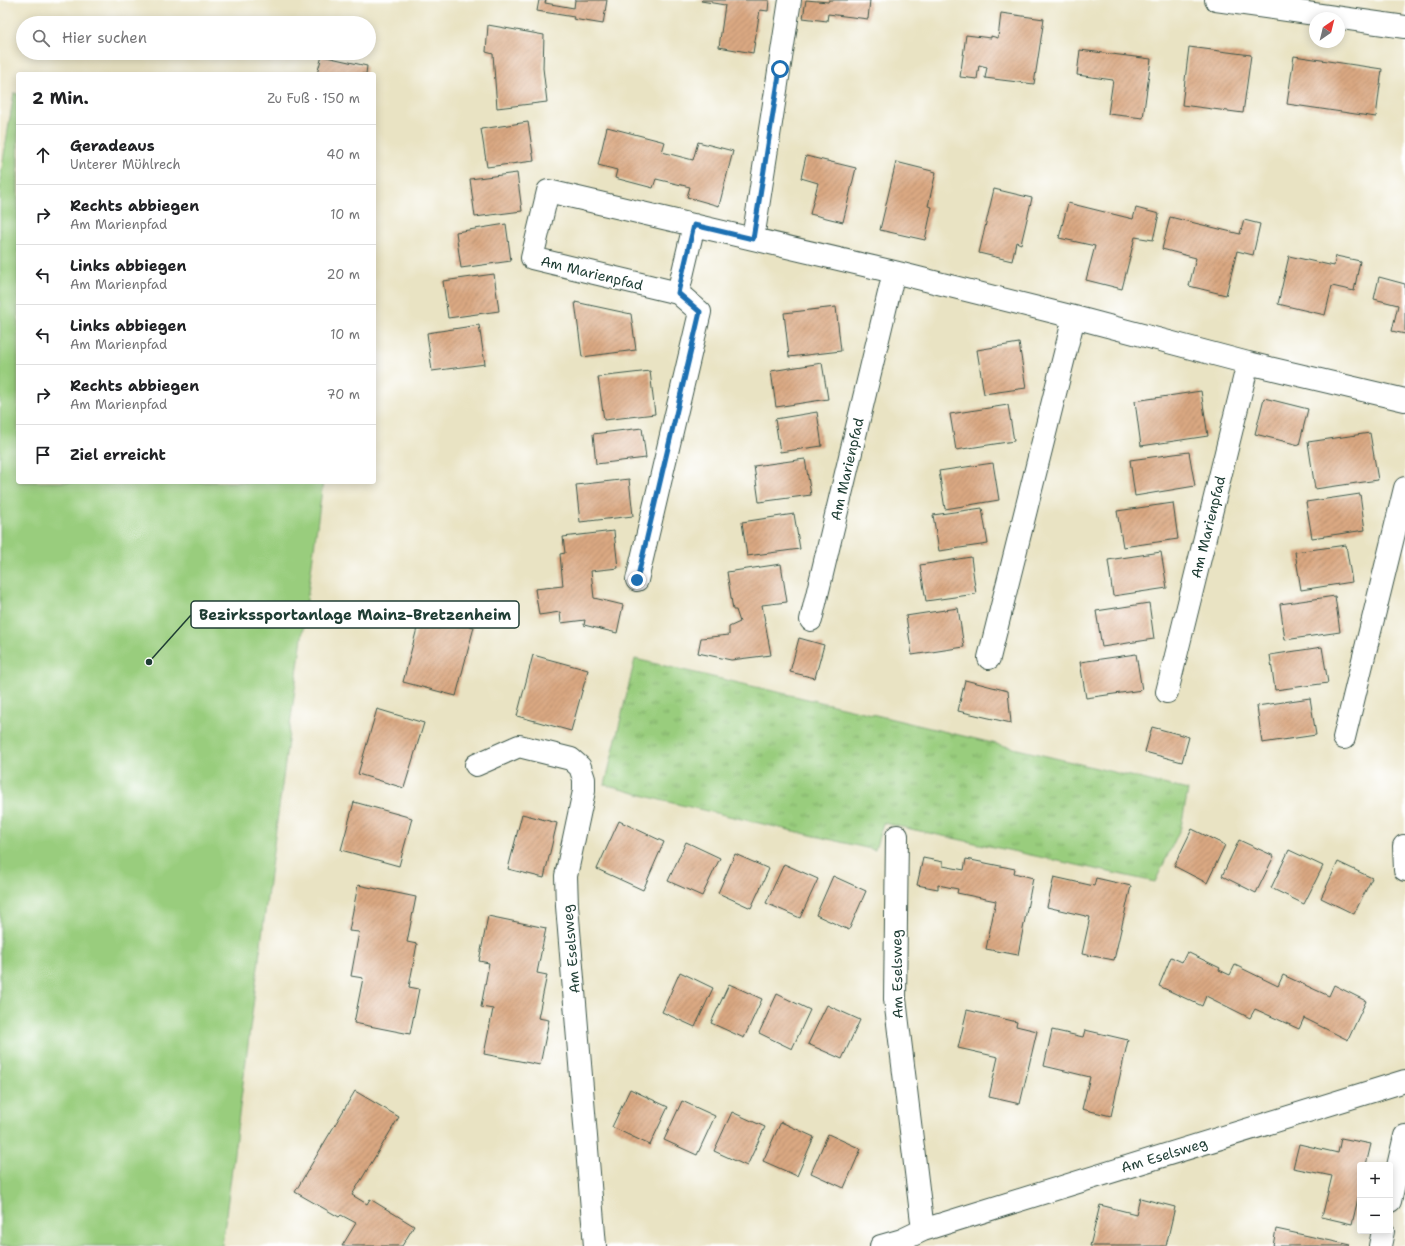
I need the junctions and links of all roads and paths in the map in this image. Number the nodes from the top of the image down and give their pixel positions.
1 (790, 0) edge
2 (1216, 0) edge
3 (1405, 27) edge
4 (694, 225) junction
5 (753, 239) junction
6 (894, 272) junction
7 (678, 293) junction
8 (1074, 317) junction
9 (1248, 363) junction
10 (1405, 400) edge
11 (1405, 488) edge
12 (637, 580) dead end
13 (811, 620) dead end
14 (989, 658) dead end
15 (1167, 692) dead end
16 (1344, 738) dead end
17 (476, 766) dead end
18 (897, 836) dead end
19 (1404, 846) dead end
20 (1405, 870) edge
21 (1405, 1081) edge
22 (1405, 1136) edge
23 (1391, 1198) edge
24 (923, 1230) junction
25 (1382, 1234) edge
26 (895, 1244) edge
27 (595, 1246) edge
28 (1380, 1246) edge

1 - 5 street
2 - 3 street
4 - 5 street, Am Marienpfad
4 - 7 street
4 - 7 street, Am Marienpfad
5 - 6 street, Am Marienpfad
6 - 8 street, Am Marienpfad
6 - 13 street, Am Marienpfad
7 - 12 street, Am Marienpfad
8 - 9 street, Am Marienpfad
8 - 14 street
9 - 10 street, Am Marienpfad
9 - 15 street, Am Marienpfad
11 - 16 street
17 - 27 street, Am Eselsweg
18 - 24 street, Am Eselsweg
19 - 20 street
21 - 24 street, Am Eselsweg
22 - 23 street
24 - 26 street, Am Eselsweg
25 - 28 street

